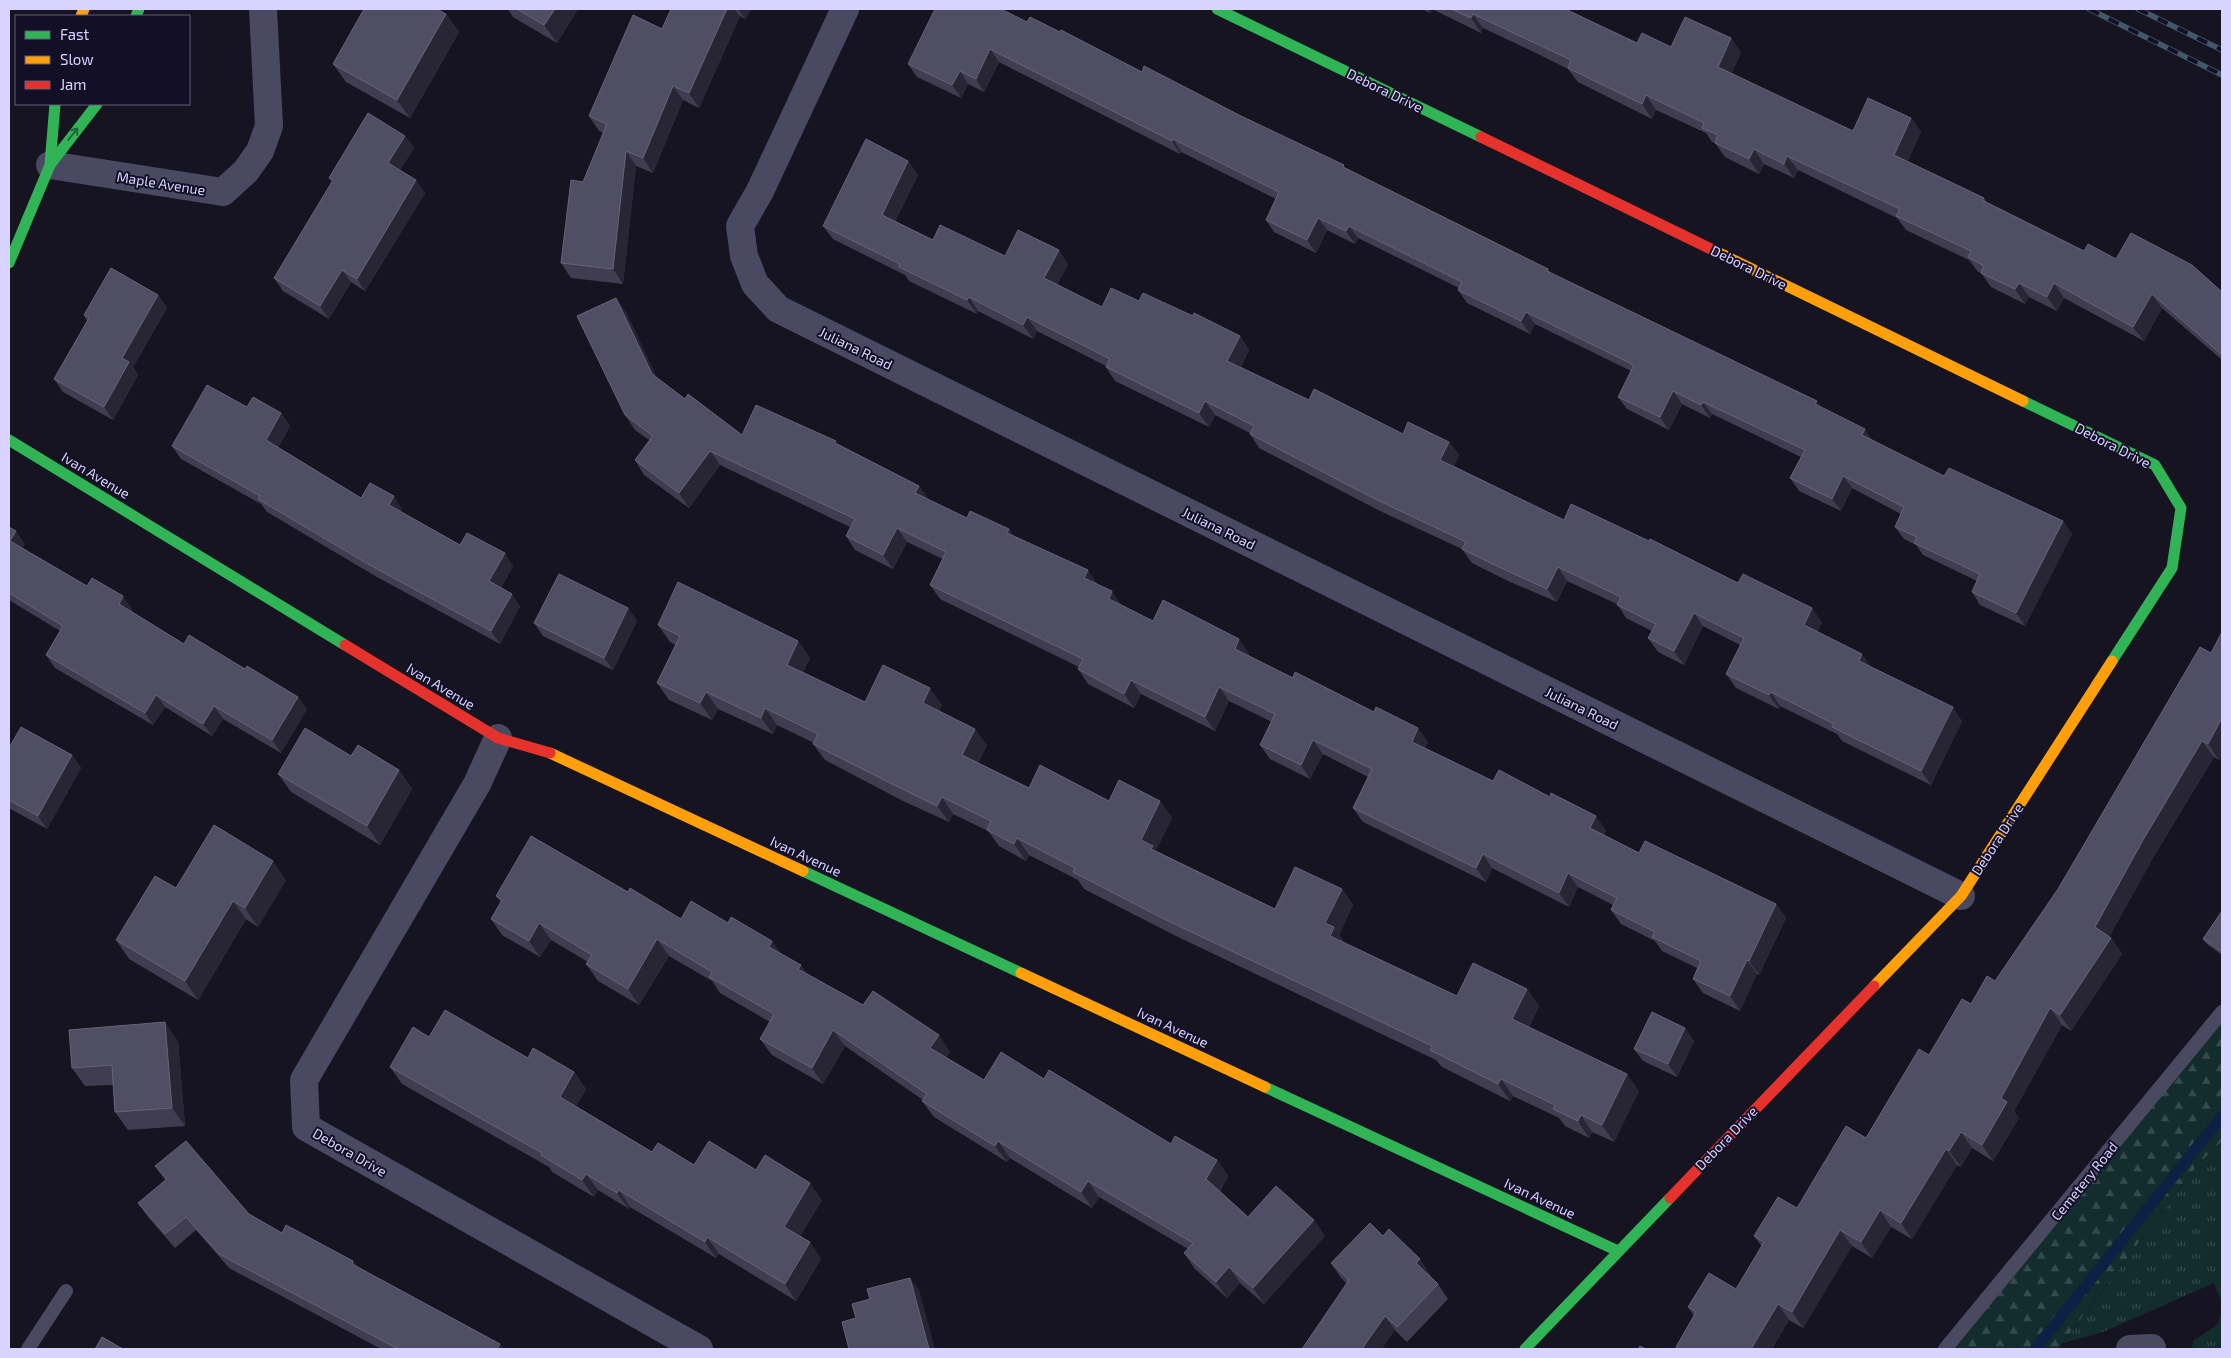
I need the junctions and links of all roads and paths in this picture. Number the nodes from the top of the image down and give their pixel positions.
1 (263, 9) edge
2 (845, 9) edge
3 (1217, 9) edge
4 (55, 105) edge
5 (96, 105) edge
6 (50, 165) junction
7 (9, 263) edge
8 (9, 440) edge
9 (498, 738) junction
10 (1961, 896) junction
11 (2222, 1012) edge
12 (1618, 1251) junction
13 (66, 1291) dead end
14 (28, 1349) edge
15 (699, 1349) edge
16 (1525, 1349) edge
17 (1945, 1349) edge

1 - 6 street, Maple Avenue
2 - 10 street, Juliana Road
3 - 10 street, Debora Drive
4 - 6 street
6 -> 5 street
6 - 7 street
8 - 9 street, Ivan Avenue
9 - 12 street, Ivan Avenue
9 - 15 street, Debora Drive
10 - 12 street, Debora Drive
11 - 17 lane, Cemetery Road
12 - 16 street, Debora Drive
13 - 14 lane

